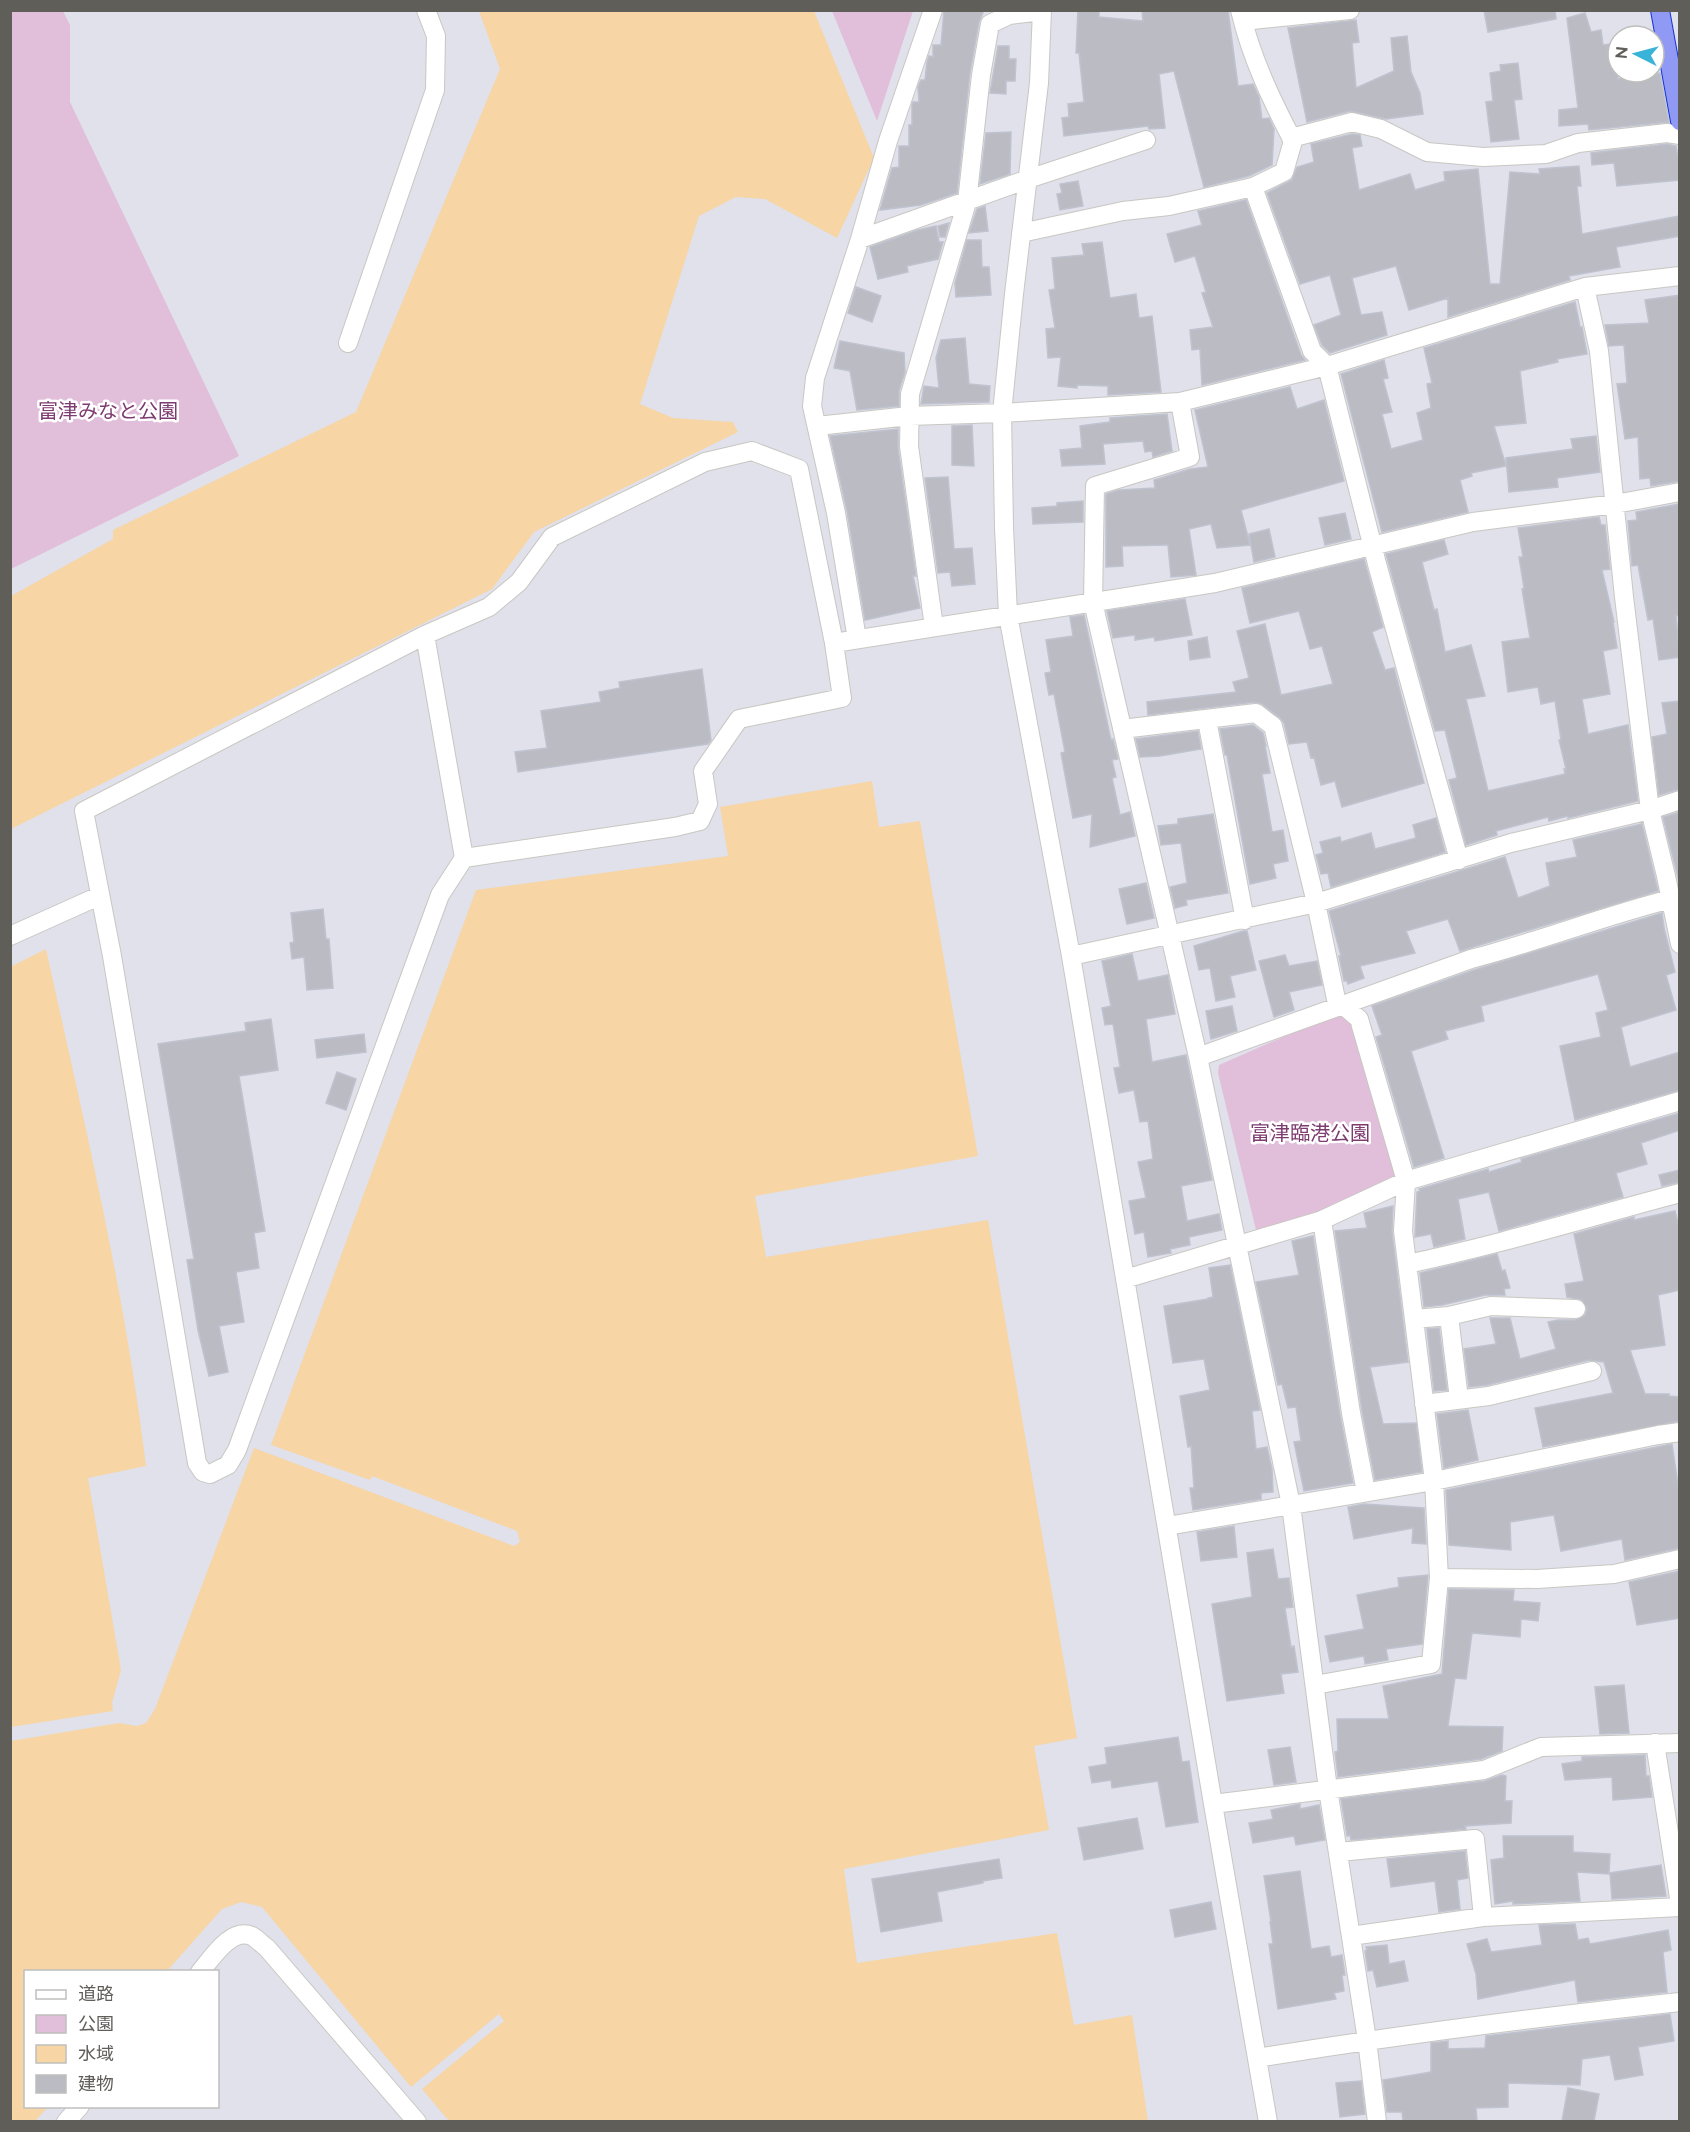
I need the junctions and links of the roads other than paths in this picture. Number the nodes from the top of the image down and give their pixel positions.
1 (426, 10) edge
2 (933, 10) edge
3 (1350, 10) edge
4 (1660, 10) edge
5 (1042, 11) edge
6 (1241, 16) edge
7 (1680, 121) edge
8 (1680, 135) edge
9 (1291, 138) junction
10 (1146, 140) dead end
11 (1028, 179) junction
12 (1253, 187) junction
13 (966, 202) junction
14 (1021, 233) junction
15 (860, 239) junction
16 (1680, 276) edge
17 (1585, 287) junction
18 (348, 343) dead end
19 (1327, 366) junction
20 (1180, 402) junction
21 (1002, 414) junction
22 (909, 416) junction
23 (817, 426) junction
24 (1680, 492) edge
25 (1615, 504) junction
26 (1372, 546) junction
27 (1093, 602) junction
28 (1008, 615) junction
29 (934, 627) junction
30 (425, 635) junction
31 (857, 639) junction
32 (834, 643) junction
33 (1207, 720) junction
34 (1122, 729) junction
35 (1680, 800) edge
36 (1650, 810) junction
37 (464, 858) junction
38 (1459, 860) junction
39 (99, 896) junction
40 (1671, 899) junction
41 (1316, 903) junction
42 (1245, 920) junction
43 (1170, 935) junction
44 (10, 936) edge
45 (1680, 944) edge
46 (1071, 956) junction
47 (1344, 1006) junction
48 (1198, 1057) junction
49 (1680, 1101) edge
50 (1406, 1181) junction
51 (1680, 1193) edge
52 (1322, 1220) junction
53 (1237, 1245) junction
54 (1407, 1264) junction
55 (1125, 1279) junction
56 (1576, 1309) dead end
57 (1449, 1316) junction
58 (1414, 1319) junction
59 (1592, 1371) dead end
60 (1459, 1399) junction
61 (1424, 1404) junction
62 (1680, 1432) edge
63 (1434, 1480) junction
64 (1366, 1492) junction
65 (1291, 1506) junction
66 (1167, 1526) junction
67 (1680, 1559) edge
68 (1439, 1578) junction
69 (1315, 1685) junction
70 (1654, 1743) junction
71 (1680, 1743) edge
72 (1328, 1789) junction
73 (1213, 1804) junction
74 (1339, 1852) junction
75 (1680, 1905) edge
76 (1484, 1917) junction
77 (1351, 1936) junction
78 (201, 1970) edge
79 (1680, 2002) edge
80 (1367, 2040) junction
81 (1257, 2058) junction
82 (78, 2108) edge
83 (66, 2121) edge
84 (417, 2121) edge
85 (1268, 2121) edge
86 (1377, 2121) edge

1 - 18 street
2 - 15 street
3 - 6 street
4 - 7 highway
5 - 11 street
5 - 13 street
6 - 9 street
8 - 9 street
9 - 12 street
10 - 11 street
11 - 13 street
11 - 14 street
12 - 14 street
12 - 19 street
13 - 15 street
13 - 22 street
14 - 21 street
15 - 23 street
16 - 17 street
17 - 19 street
17 - 25 street
19 - 20 street
19 - 26 street
20 - 21 street
20 - 27 street
21 - 22 street
21 - 28 street
22 - 23 street
22 - 29 street
23 - 31 street
24 - 25 street
25 - 26 street
25 - 36 street
26 - 27 street
26 - 38 street
27 - 28 street
27 - 34 street
28 - 29 street
28 - 46 street
29 - 31 street
30 - 32 street
30 - 37 street
30 - 39 street
31 - 32 street
32 - 37 street
33 - 34 street
33 - 41 street
33 - 42 street
34 - 43 street
35 - 36 street
36 - 38 street
36 - 40 street
37 - 39 street
38 - 41 street
39 - 44 street
40 - 45 street
40 - 47 street
41 - 42 street
41 - 47 street
42 - 43 street
43 - 46 street
43 - 48 street
46 - 55 street
47 - 48 street
47 - 50 street
48 - 53 street
49 - 50 street
50 - 52 street
50 - 54 street
51 - 54 street
52 - 53 street
52 - 64 street
53 - 55 street
53 - 65 street
54 - 58 street
55 - 66 street
56 - 57 street
57 - 58 street
57 - 60 street
58 - 61 street
59 - 60 street
60 - 61 street
61 - 63 street
62 - 63 street
63 - 64 street
63 - 68 street
64 - 65 street
65 - 66 street
65 - 69 street
66 - 73 street
67 - 68 street
68 - 69 street
69 - 72 street
70 - 71 street
70 - 72 street
70 - 75 street
72 - 73 street
72 - 74 street
73 - 81 street
74 - 76 street
74 - 77 street
75 - 76 street
76 - 77 street
77 - 80 street
78 - 84 street
79 - 80 street
80 - 81 street
80 - 86 street
81 - 85 street
82 - 83 street

